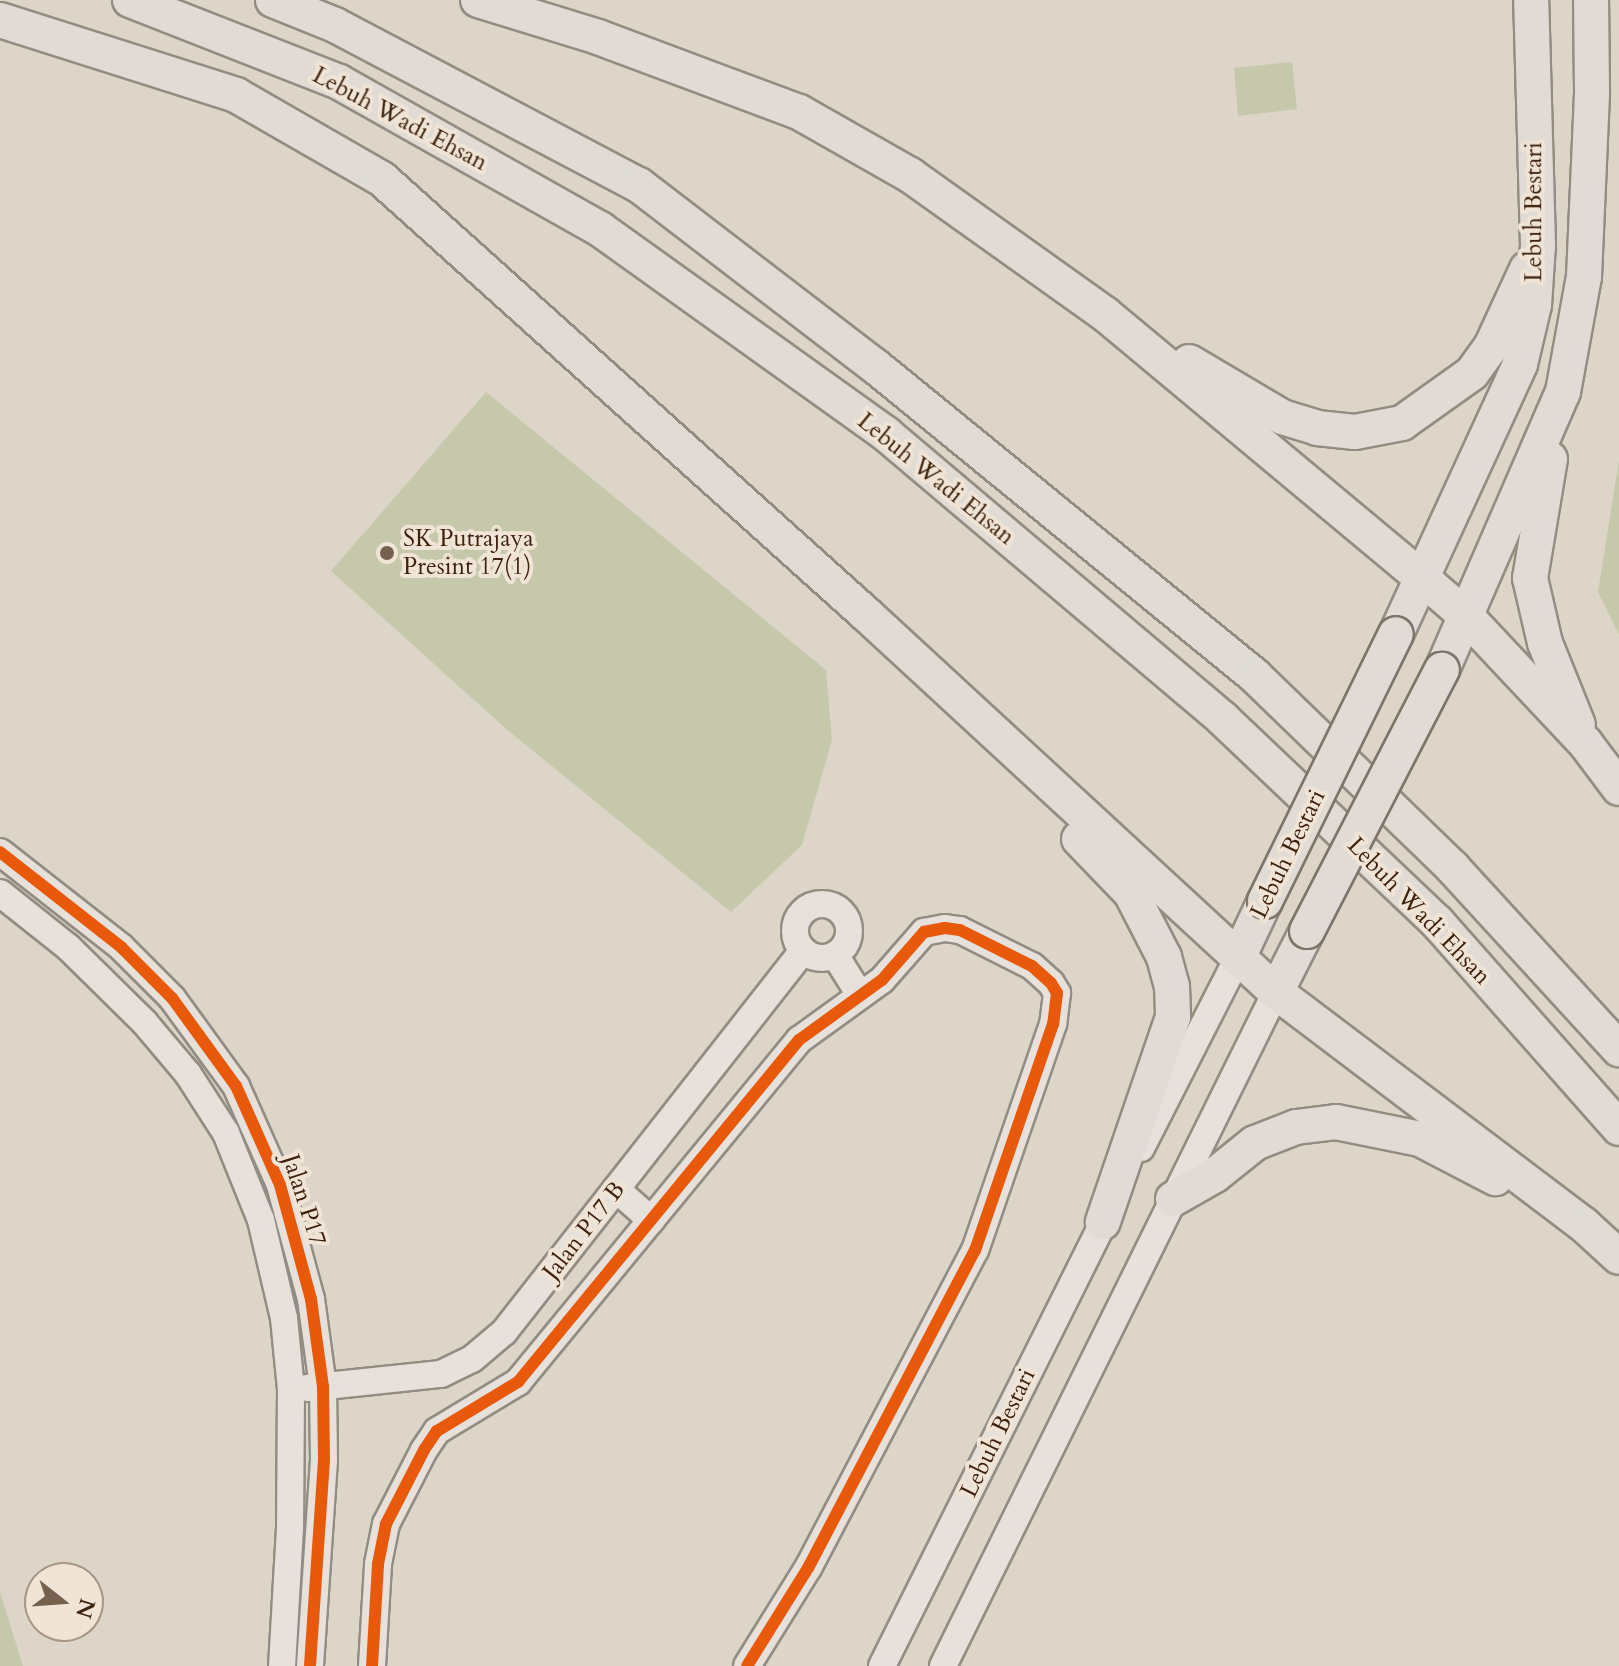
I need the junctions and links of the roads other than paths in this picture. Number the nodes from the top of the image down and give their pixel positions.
1 (130, 0) edge
2 (273, 0) edge
3 (478, 0) edge
4 (1531, 0) edge
5 (1591, 0) edge
6 (0, 20) edge
7 (1538, 245) junction
8 (1105, 314) junction
9 (1563, 392) junction
10 (1422, 578) junction
11 (866, 614) junction
12 (1466, 616) junction
13 (1586, 744) junction
14 (1619, 788) edge
15 (0, 852) edge
16 (0, 893) edge
17 (803, 950) junction
18 (835, 955) junction
19 (1238, 958) junction
20 (1276, 992) junction
21 (860, 995) junction
22 (1619, 1049) edge
23 (1619, 1128) edge
24 (609, 1198) junction
25 (1173, 1199) junction
26 (1103, 1222) junction
27 (1584, 1225) junction
28 (644, 1229) junction
29 (1619, 1257) edge
30 (323, 1387) junction
31 (291, 1389) junction
32 (282, 1666) edge
33 (310, 1666) edge
34 (372, 1666) edge
35 (747, 1666) edge
36 (882, 1666) edge
37 (943, 1666) edge

1 - 23 main road, Lebuh Wadi Ehsan
2 - 22 main road, Lebuh Wadi Ehsan
3 - 8 main road
4 - 7 main road, Lebuh Bestari
5 - 9 main road, Lebuh Bestari
6 - 11 main road
7 - 8 main road
7 - 10 main road, Lebuh Bestari
8 - 10 main road
9 - 12 main road, Lebuh Bestari
9 - 13 main road
10 - 12 main road
10 - 19 main road, Lebuh Bestari, bridge
11 - 19 main road
11 - 26 main road
12 - 13 main road
12 - 20 main road, Lebuh Bestari, bridge
13 - 14 main road
15 - 30 street, Jalan P17
16 - 31 street, Jalan P17
17 - 18 street
17 - 18 street
17 - 24 street, Jalan P17 B
18 - 21 street
19 - 20 main road
19 - 26 street, Lebuh Bestari
20 - 25 street, Lebuh Bestari
20 - 27 main road
21 - 28 street
21 - 35 street
24 - 28 street
24 - 30 street, Jalan P17 B
25 - 27 main road
25 - 37 street, Lebuh Bestari
26 - 36 street, Lebuh Bestari
27 - 29 main road
28 - 34 street
30 - 31 street, Jalan P17 B
30 - 33 street, Jalan P17
31 - 32 street, Jalan P17

